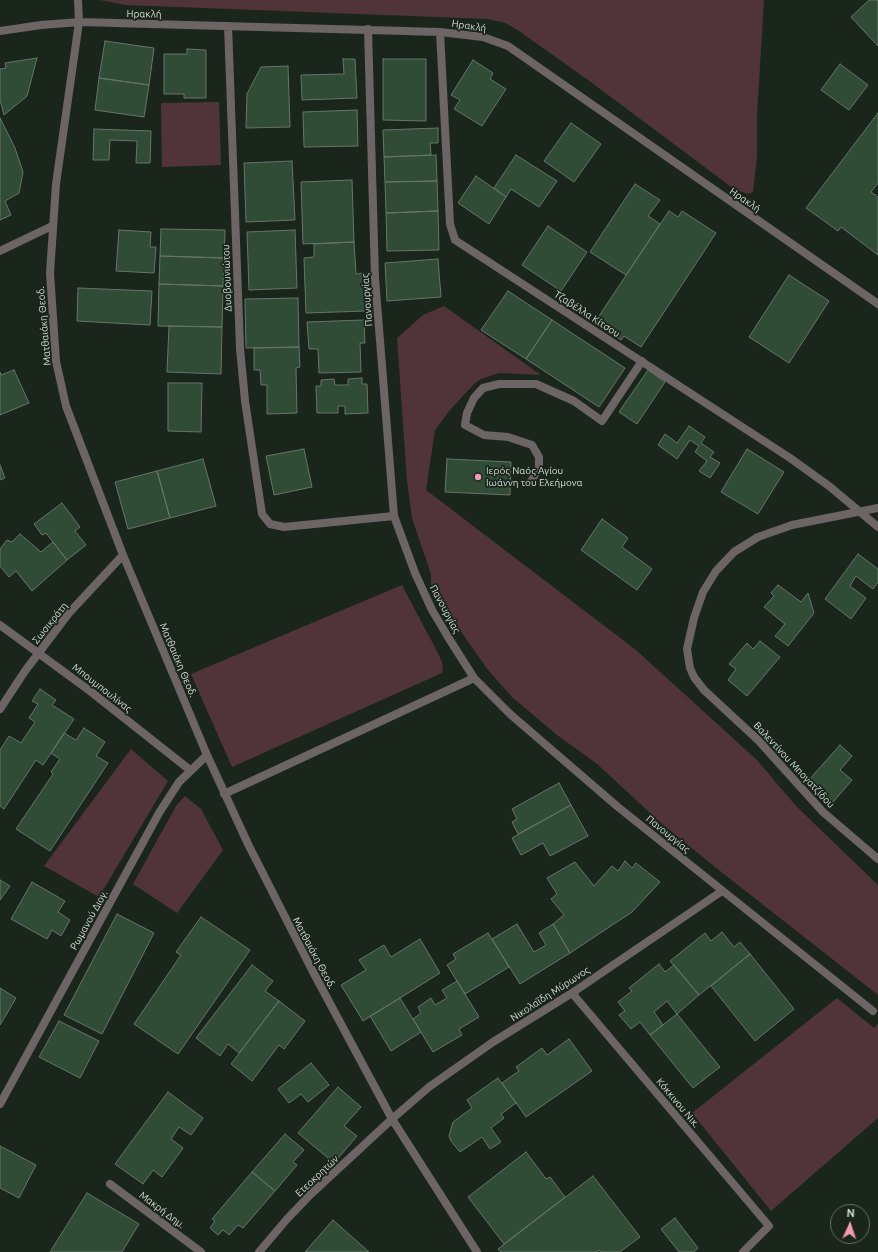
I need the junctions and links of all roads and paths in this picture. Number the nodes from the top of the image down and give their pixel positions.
1 (78, 0) edge
2 (79, 22) junction
3 (228, 26) junction
4 (368, 30) junction
5 (0, 31) edge
6 (440, 32) junction
7 (52, 226) junction
8 (0, 251) edge
9 (878, 304) edge
10 (642, 361) junction
11 (530, 483) dead end
12 (878, 508) edge
13 (861, 511) junction
14 (394, 516) junction
15 (878, 527) edge
16 (123, 555) junction
17 (0, 625) edge
18 (39, 652) junction
19 (474, 678) junction
20 (0, 709) edge
21 (207, 755) junction
22 (190, 770) junction
23 (224, 794) junction
24 (878, 859) edge
25 (722, 890) junction
26 (572, 993) junction
27 (873, 1011) dead end
28 (2, 1093) edge
29 (0, 1104) edge
30 (392, 1119) junction
31 (110, 1184) dead end
32 (201, 1252) edge
33 (259, 1252) edge
34 (477, 1252) edge
35 (743, 1252) edge

1 - 2 street, Ματθαιάκη Θεοδ.
2 - 3 street, Ηρακλή
2 - 5 street, Ηρακλή
2 - 7 street, Ματθαιάκη Θεοδ.
3 - 4 street, Ηρακλή
3 - 14 street, Δυοβουνιώτου
4 - 6 street, Ηρακλή
4 - 14 street, Πανουργίας
6 - 9 street, Ηρακλή
6 - 10 street, Τζαβέλλα Κίτσου
7 - 8 street
7 - 16 street, Ματθαιάκη Θεοδ.
10 - 11 street
10 - 13 street, Τζαβέλλα Κίτσου
12 - 13 street
13 - 15 street, Τζαβέλλα Κίτσου
13 - 24 street, Βαλεντίνου Μπογατζίδου
14 - 19 street, Πανουργίας
16 - 18 street, Σωσικράτη
16 - 21 street, Ματθαιάκη Θεοδ.
17 - 18 street, Μπουμπουλίνας
18 - 20 street, Σωσικράτη
18 - 22 street, Μπουμπουλίνας
19 - 23 street
19 - 25 street, Πανουργίας
21 - 22 street, Ρωμανού Διογ.
21 - 23 street, Ματθαιάκη Θεοδ.
22 - 28 street, Ρωμανού Διογ.
23 - 30 street, Ματθαιάκη Θεοδ.
25 - 26 street, Νικολαΐδη Μύρωνος
25 - 27 street, Πανουργίας
26 - 30 street, Νικολαΐδη Μύρωνος
26 - 35 street, Κόκκινου Νικ.
28 - 29 street, Ρωμανού Διογ.
30 - 33 street, Ετεοκρητών
30 - 34 street, Ματθαιάκη Θεοδ.
31 - 32 street, Μακρή Δημ.

